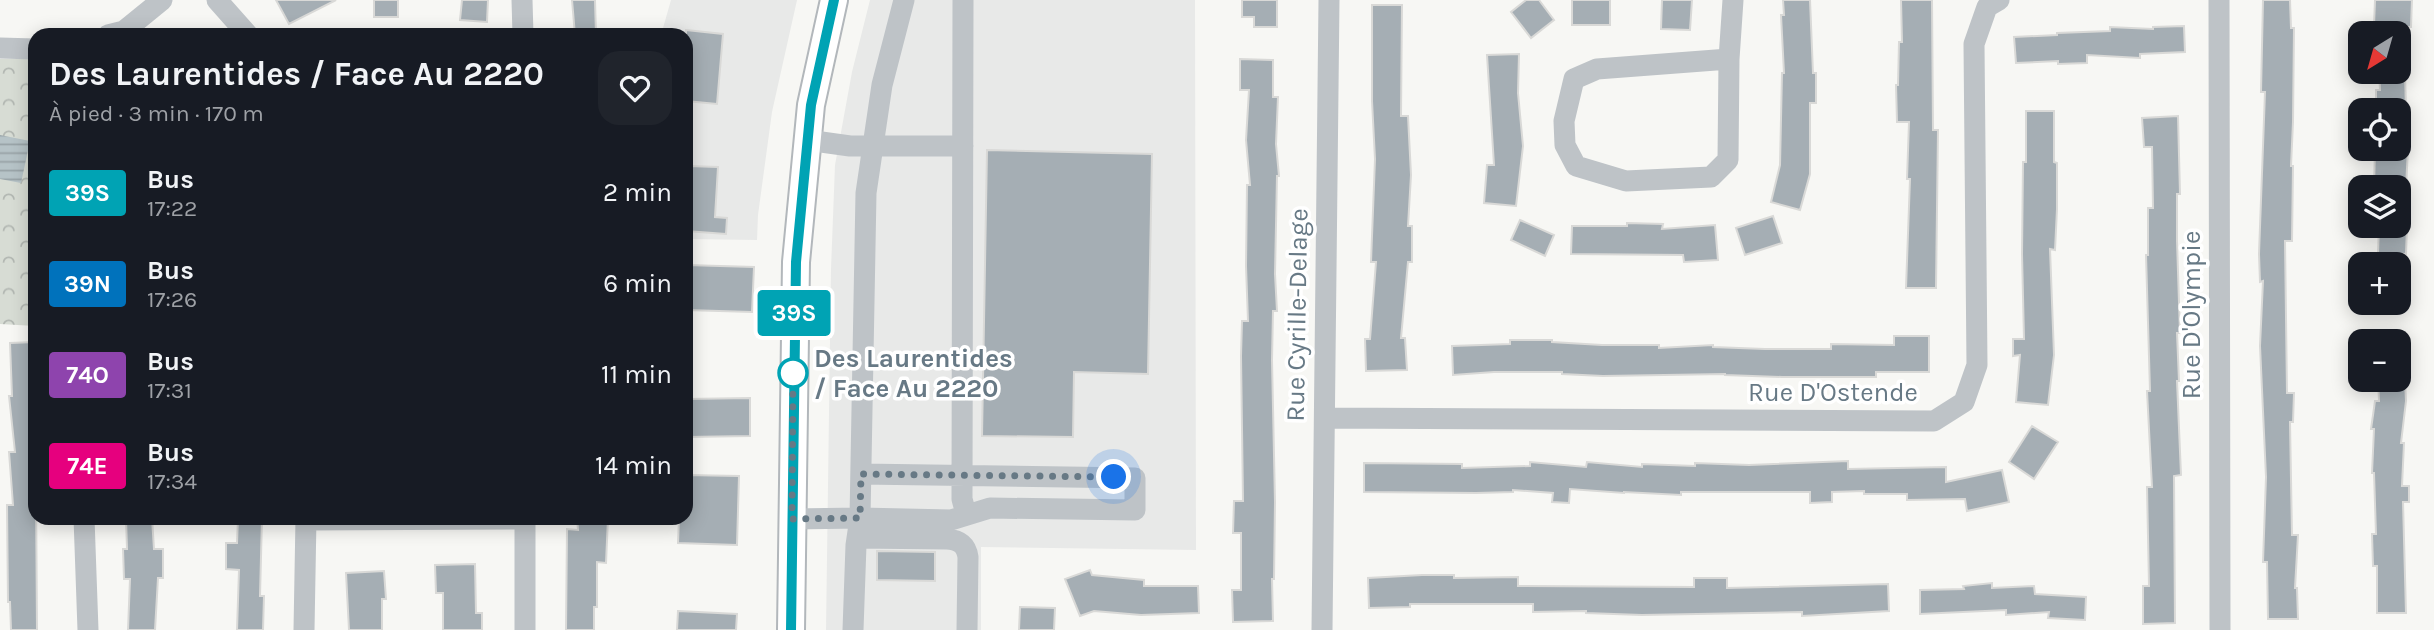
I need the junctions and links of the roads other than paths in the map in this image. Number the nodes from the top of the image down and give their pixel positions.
1 (162, 0) edge
2 (216, 0) edge
3 (522, 0) edge
4 (834, 0) edge
5 (904, 0) edge
6 (963, 0) edge
7 (1328, 0) edge
8 (1733, 0) edge
9 (1999, 0) edge
10 (2219, 0) edge
11 (128, 28) edge
12 (242, 28) edge
13 (523, 28) edge
14 (0, 48) edge
15 (28, 48) edge
16 (1729, 59) junction
17 (807, 140) junction
18 (872, 145) junction
19 (963, 146) junction
20 (1325, 418) junction
21 (861, 474) junction
22 (963, 474) junction
23 (966, 514) junction
24 (792, 519) junction
25 (84, 525) edge
26 (306, 525) edge
27 (525, 525) edge
28 (859, 528) junction
29 (88, 630) edge
30 (304, 630) edge
31 (525, 630) edge
32 (791, 630) edge
33 (853, 630) edge
34 (967, 630) edge
35 (1322, 630) edge
36 (2220, 630) edge

1 - 11 street
2 - 12 street
3 - 13 street
4 - 17 main road
5 - 18 street
6 - 19 street
7 - 20 street, Rue Cyrille-Delage
8 - 16 street
9 - 20 street, Rue D'Ostende
10 - 36 street, Rue D'Olympie
14 - 15 street
16 - 16 street
17 - 18 street
17 - 24 main road
18 - 19 street
18 - 21 street
19 - 22 street
20 - 35 street, Rue Cyrille-Delage
21 - 22 street
21 - 28 street
22 - 23 street
22 - 23 street
23 - 28 street
24 - 28 street
24 - 32 main road
25 - 29 street
26 - 30 street
27 - 31 street
28 - 33 street
28 - 34 street

